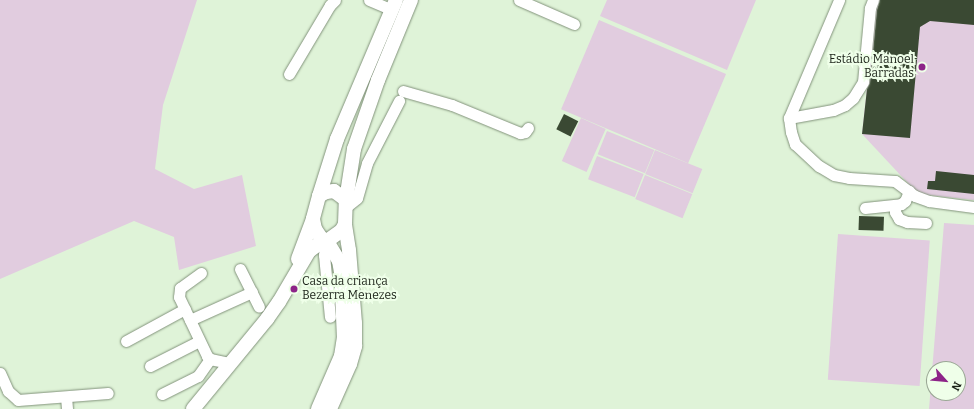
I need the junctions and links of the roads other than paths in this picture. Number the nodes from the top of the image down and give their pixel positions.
1 (335, 0) edge
2 (369, 0) edge
3 (411, 0) edge
4 (519, 0) edge
5 (839, 0) edge
6 (873, 0) edge
7 (394, 5) edge
8 (574, 24) dead end
9 (289, 74) dead end
10 (789, 118) junction
11 (528, 128) dead end
12 (909, 192) junction
13 (319, 196) junction
14 (346, 204) junction
15 (895, 206) junction
16 (974, 207) edge
17 (865, 208) dead end
18 (313, 220) junction
19 (926, 223) dead end
20 (345, 224) junction
21 (326, 241) junction
22 (240, 269) dead end
23 (201, 273) dead end
24 (293, 277) junction
25 (252, 292) junction
26 (259, 307) dead end
27 (185, 309) junction
28 (330, 317) dead end
29 (190, 320) junction
30 (126, 341) dead end
31 (199, 341) junction
32 (210, 359) junction
33 (229, 363) junction
34 (150, 366) dead end
35 (0, 373) edge
36 (108, 393) dead end
37 (162, 394) dead end
38 (66, 397) junction
39 (67, 409) edge
40 (193, 409) edge
41 (318, 409) edge
42 (330, 409) edge

1 - 9 street
2 - 7 street
3 - 14 main road
4 - 8 street
5 - 10 street
6 - 10 street
7 - 13 main road
10 - 12 street
11 - 14 street
12 - 15 street
12 - 16 street
13 - 14 main road
13 - 18 main road
14 - 20 main road
15 - 17 street
15 - 19 street
18 - 21 main road
18 - 24 main road
20 - 21 main road
20 - 42 main road
21 - 24 main road
21 - 28 street
21 - 41 main road
22 - 25 street
23 - 27 street
24 - 33 main road
25 - 26 street
25 - 29 street
27 - 29 street
27 - 30 street
29 - 31 street
31 - 32 street
31 - 34 street
32 - 33 street
32 - 37 street
33 - 40 main road
35 - 38 street
36 - 38 street
38 - 39 street

